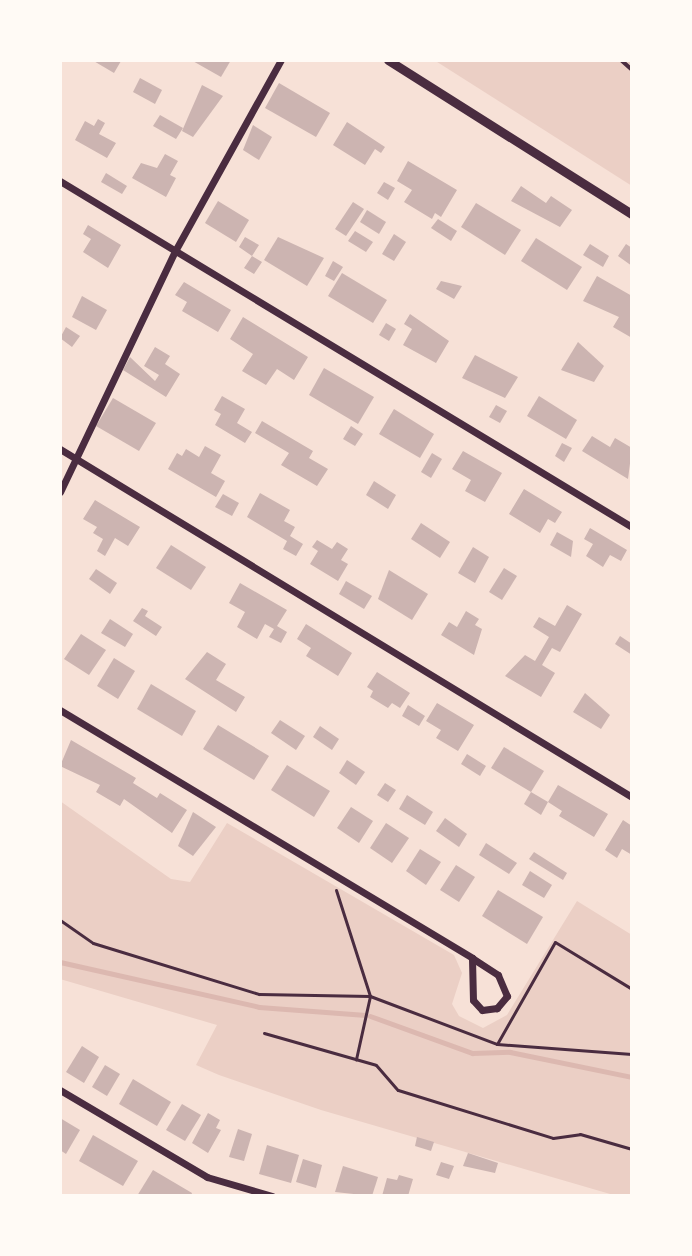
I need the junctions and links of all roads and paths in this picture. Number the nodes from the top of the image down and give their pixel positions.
1 (281, 60) edge
2 (388, 60) edge
3 (621, 60) edge
4 (632, 70) edge
5 (60, 181) edge
6 (632, 214) edge
7 (175, 251) junction
8 (60, 449) edge
9 (76, 459) junction
10 (60, 492) edge
11 (632, 527) edge
12 (60, 710) edge
13 (632, 797) edge
14 (329, 872) junction
15 (60, 920) edge
16 (472, 958) junction
17 (632, 989) edge
18 (370, 996) junction
19 (264, 1033) dead end
20 (497, 1044) junction
21 (632, 1054) edge
22 (356, 1059) junction
23 (60, 1090) edge
24 (632, 1149) edge
25 (272, 1196) edge

1 - 7 street
2 - 6 street
3 - 4 lane
5 - 7 street
7 - 9 street
7 - 11 street
8 - 9 street
9 - 10 street
9 - 13 street
12 - 14 street
14 - 16 street
14 - 18 path
15 - 18 path
16 - 16 street
17 - 20 path
18 - 20 path
18 - 22 path
19 - 22 path
20 - 21 path
22 - 24 path
23 - 25 street

